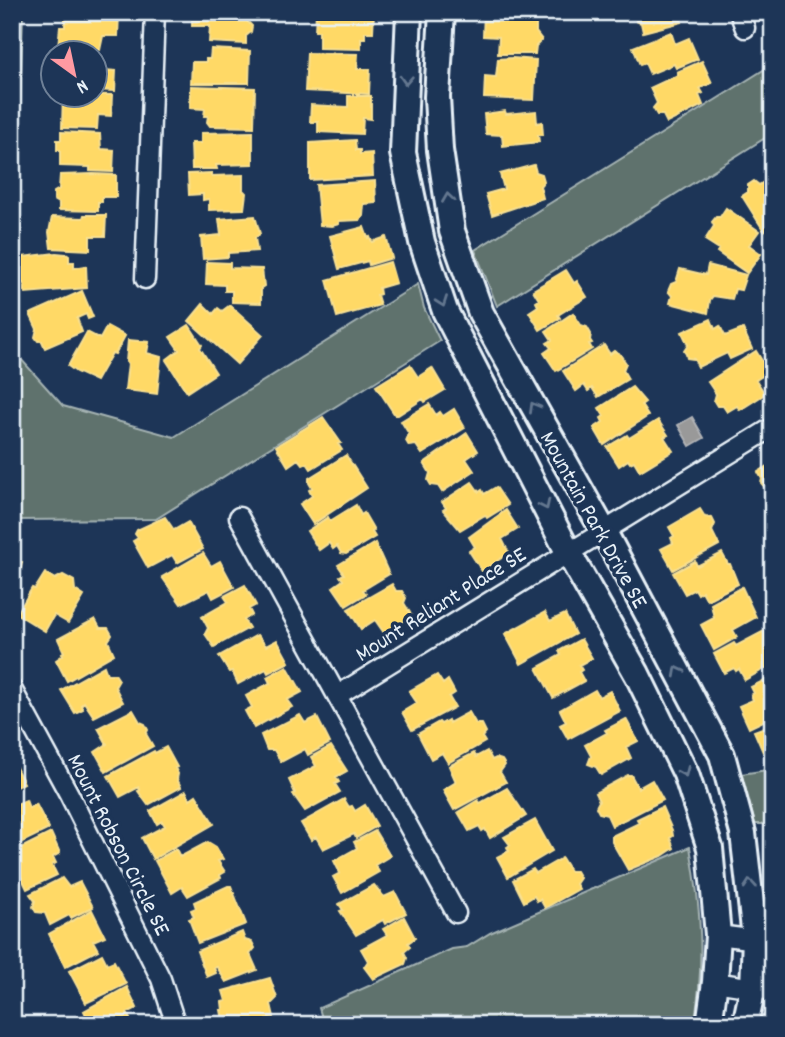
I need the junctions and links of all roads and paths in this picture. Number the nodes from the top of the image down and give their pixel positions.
1 (155, 12) edge
2 (409, 12) edge
3 (442, 12) edge
4 (145, 279) dead end
5 (773, 426) edge
6 (239, 517) dead end
7 (603, 530) junction
8 (568, 552) junction
9 (12, 689) edge
10 (338, 695) junction
11 (456, 913) dead end
12 (718, 934) junction
13 (764, 940) edge
14 (715, 982) junction
15 (763, 989) edge
16 (176, 1025) edge
17 (709, 1025) edge
18 (745, 1025) edge

1 - 4 street
2 -> 8 street, Mountain Park Drive SE
7 -> 3 street, Mountain Park Drive SE
5 - 7 street, Mount Reliant Place SE
6 - 10 street
7 - 8 street, Mount Reliant Place SE
13 -> 7 street, Mountain Park Drive SE
8 - 10 street, Mount Reliant Place SE
8 -> 12 street, Mountain Park Drive SE
9 - 16 street, Mount Robson Circle SE
10 - 11 street
12 - 13 street
12 - 14 street, Mountain Park Drive SE
13 - 15 street, Mountain Park Drive SE
14 - 15 street
14 - 17 street, Mountain Park Drive SE
15 - 18 street, Mountain Park Drive SE

